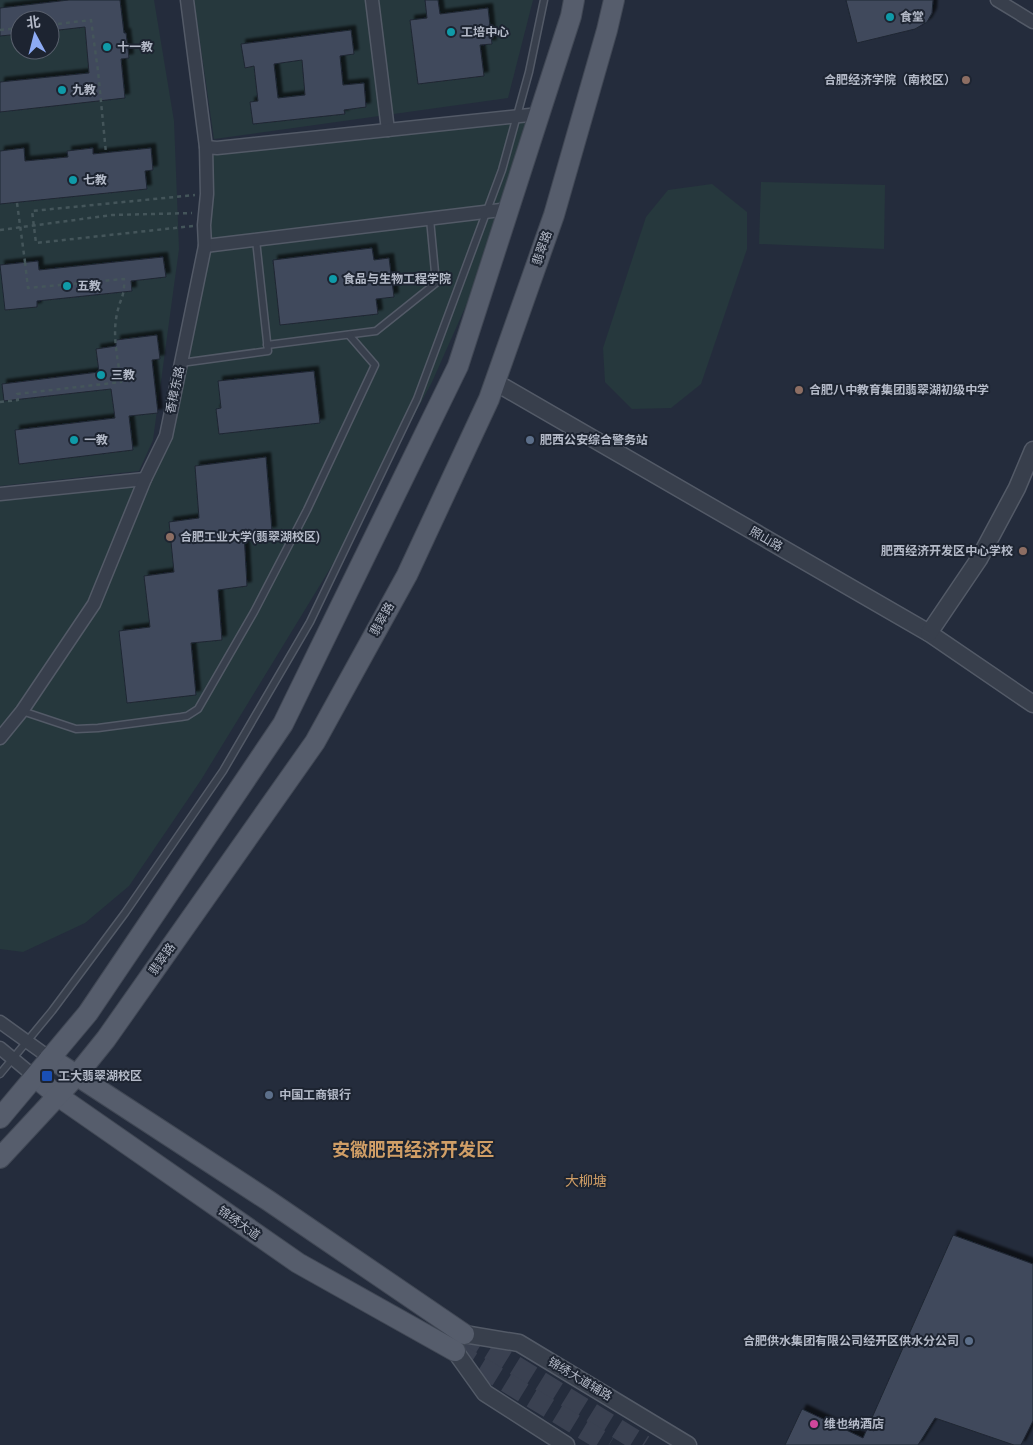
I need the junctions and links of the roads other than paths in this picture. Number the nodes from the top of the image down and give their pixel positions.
1 (187, 0) edge
2 (372, 0) edge
3 (544, 0) edge
4 (574, 0) edge
5 (614, 0) edge
6 (997, 0) edge
7 (1033, 22) edge
8 (539, 114) junction
9 (517, 116) junction
10 (388, 130) junction
11 (206, 147) junction
12 (508, 209) junction
13 (487, 212) junction
14 (430, 219) junction
15 (256, 240) junction
16 (205, 246) junction
17 (348, 335) junction
18 (267, 345) junction
19 (181, 363) junction
20 (495, 382) junction
21 (1033, 450) edge
22 (146, 479) junction
23 (0, 494) edge
24 (929, 633) junction
25 (1033, 704) edge
26 (22, 711) junction
27 (0, 738) edge
28 (0, 1022) edge
29 (27, 1042) junction
30 (0, 1048) edge
31 (13, 1058) junction
32 (50, 1058) junction
33 (0, 1074) edge
34 (77, 1075) junction
35 (35, 1077) junction
36 (58, 1096) junction
37 (0, 1118) edge
38 (0, 1158) edge
39 (464, 1334) joint
40 (455, 1352) joint
41 (566, 1445) edge
42 (688, 1445) edge

1 - 11 street, 香樟东路
2 - 10 street
3 - 9 lane
4 - 8 main road
5 - 20 main road, 翡翠路
6 - 7 street
8 - 9 street
8 - 12 main road
9 - 10 street
9 - 13 lane
10 - 11 street
11 - 16 street, 香樟东路
12 - 13 street
12 - 32 main road
13 - 14 street
13 - 29 lane
14 - 15 street
14 - 17 lane
15 - 16 street
15 - 18 lane
16 - 19 street, 香樟东路
17 - 18 lane
17 - 26 lane
18 - 19 lane
19 - 22 street, 香樟东路
20 - 24 street, 照山路
20 - 34 main road, 翡翠路
21 - 24 street
22 - 23 street
22 - 26 street, 香樟东路
24 - 25 street, 照山路
26 - 27 street, 香樟东路
28 - 29 street
29 - 31 lane
29 - 32 street
30 - 31 street
31 - 33 lane
31 - 35 street
32 - 34 main road
32 - 35 main road
34 - 36 main road, 翡翠路
34 - 39 main road
35 - 36 main road, 锦绣大道
35 - 37 main road
36 - 38 main road, 翡翠路
36 - 40 main road, 锦绣大道
39 - 42 street, 锦绣大道辅路
40 - 41 street

